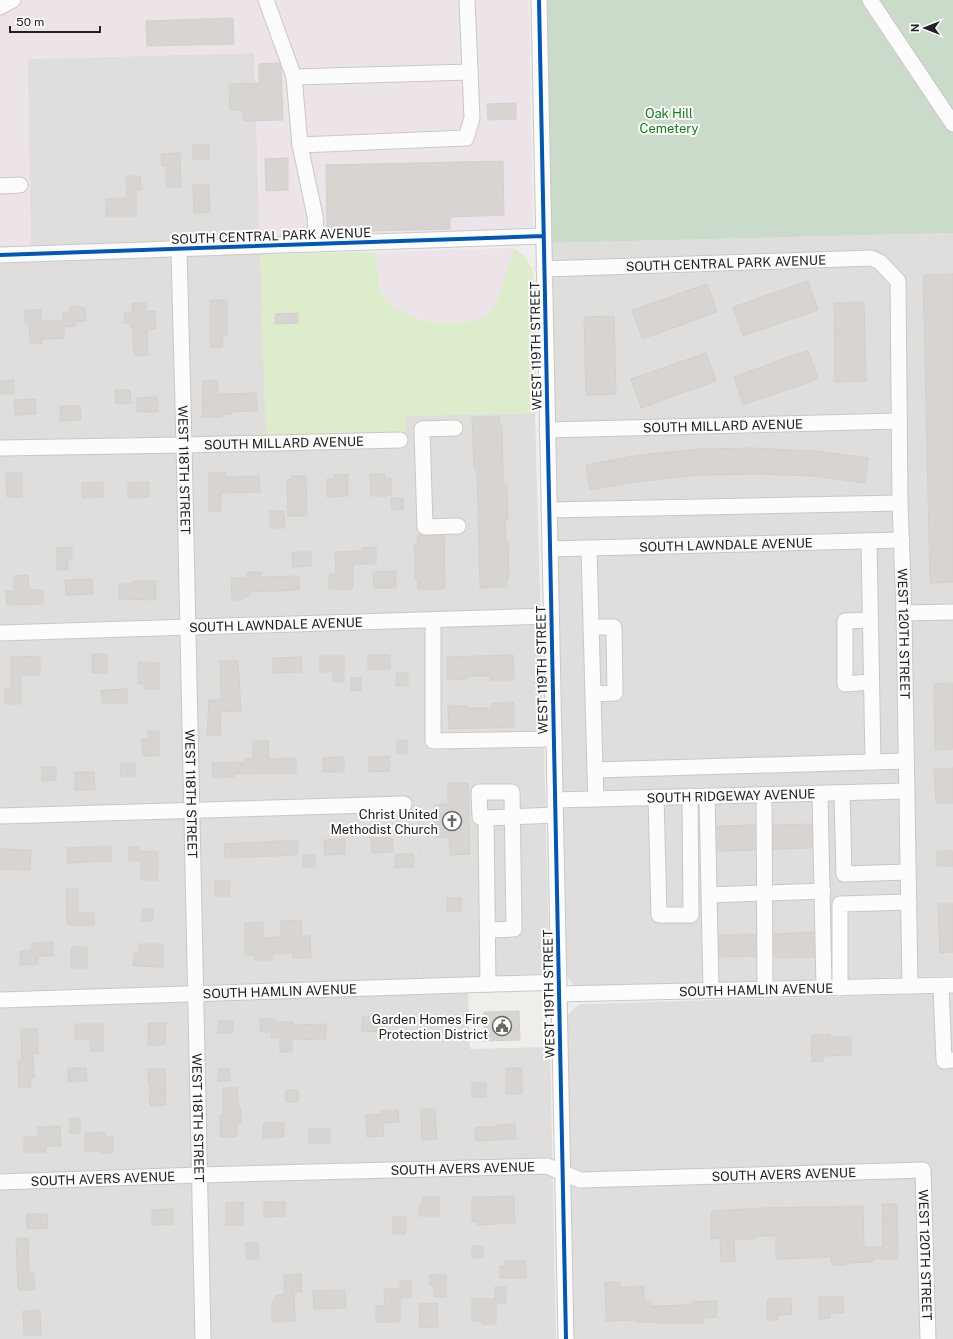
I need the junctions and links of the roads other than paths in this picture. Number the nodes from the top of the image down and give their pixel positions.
1 (13, 0) edge
2 (266, 0) edge
3 (467, 0) edge
4 (538, 0) edge
5 (870, 0) edge
6 (0, 8) edge
7 (470, 72) junction
8 (294, 77) junction
9 (953, 124) edge
10 (300, 145) junction
11 (20, 185) dead end
12 (0, 186) edge
13 (544, 236) junction
14 (317, 244) junction
15 (179, 249) junction
16 (0, 255) edge
17 (544, 268) junction
18 (898, 281) joint
19 (899, 421) junction
20 (455, 428) dead end
21 (548, 430) junction
22 (400, 440) dead end
23 (184, 445) junction
24 (0, 448) edge
25 (900, 502) junction
26 (549, 510) junction
27 (458, 526) dead end
28 (902, 540) junction
29 (869, 542) junction
30 (550, 549) junction
31 (589, 549) junction
32 (953, 612) edge
33 (904, 613) junction
34 (551, 616) junction
35 (433, 620) junction
36 (870, 620) junction
37 (187, 628) junction
38 (591, 628) junction
39 (0, 633) edge
40 (870, 682) junction
41 (593, 694) junction
42 (554, 739) junction
43 (906, 761) junction
44 (873, 762) junction
45 (595, 770) junction
46 (907, 791) junction
47 (820, 793) junction
48 (842, 793) junction
49 (764, 795) junction
50 (690, 796) junction
51 (707, 796) junction
52 (656, 797) junction
53 (596, 799) junction
54 (555, 800) junction
55 (404, 804) dead end
56 (192, 811) junction
57 (556, 815) junction
58 (0, 816) edge
59 (512, 817) junction
60 (486, 818) junction
61 (908, 872) junction
62 (823, 891) junction
63 (765, 893) junction
64 (709, 895) junction
65 (909, 902) junction
66 (488, 930) junction
67 (488, 984) junction
68 (947, 985) edge
69 (910, 986) junction
70 (559, 988) junction
71 (824, 988) junction
72 (840, 988) junction
73 (766, 989) junction
74 (711, 990) junction
75 (195, 993) junction
76 (0, 1000) edge
77 (948, 1030) edge
78 (953, 1060) edge
79 (922, 1170) joint
80 (563, 1173) junction
81 (200, 1175) junction
82 (0, 1182) edge
83 (203, 1339) edge
84 (566, 1339) edge
85 (928, 1339) edge

1 - 6 street
2 - 8 street
3 - 7 street
4 - 13 street, WEST 119TH STREET
5 - 9 street
7 - 8 street
7 - 10 street
8 - 10 street
10 - 14 street
11 - 12 street
13 - 14 street, SOUTH CENTRAL PARK AVENUE
13 - 17 street, WEST 119TH STREET
14 - 15 street, SOUTH CENTRAL PARK AVENUE
15 - 16 street, SOUTH CENTRAL PARK AVENUE
15 - 23 street, WEST 118TH STREET
17 - 18 street, SOUTH CENTRAL PARK AVENUE
17 - 21 street, WEST 119TH STREET
18 - 19 street, WEST 120TH STREET
19 - 21 street, SOUTH MILLARD AVENUE
19 - 25 street, WEST 120TH STREET
20 - 27 street
21 - 26 street, WEST 119TH STREET
22 - 23 street, SOUTH MILLARD AVENUE
23 - 24 street, SOUTH MILLARD AVENUE
23 - 37 street, WEST 118TH STREET
25 - 26 street
25 - 28 street, WEST 120TH STREET
26 - 30 street, WEST 119TH STREET
28 - 29 street, SOUTH LAWNDALE AVENUE
28 - 33 street, WEST 120TH STREET
29 - 31 street, SOUTH LAWNDALE AVENUE
29 - 36 street
30 - 31 street, SOUTH LAWNDALE AVENUE
30 - 34 street, WEST 119TH STREET
31 - 38 street
32 - 33 street
33 - 43 street, WEST 120TH STREET
34 - 35 street, SOUTH LAWNDALE AVENUE
34 - 42 street, WEST 119TH STREET
35 - 37 street, SOUTH LAWNDALE AVENUE
35 - 42 street
36 - 40 street
36 - 40 street
37 - 39 street, SOUTH LAWNDALE AVENUE
37 - 56 street, WEST 118TH STREET
38 - 41 street
38 - 41 street
40 - 44 street
41 - 45 street
42 - 54 street, WEST 119TH STREET
43 - 44 street
43 - 46 street, WEST 120TH STREET
44 - 45 street
45 - 53 street
46 - 48 street, SOUTH RIDGEWAY AVENUE
46 - 61 street, WEST 120TH STREET
47 - 48 street, SOUTH RIDGEWAY AVENUE
47 - 49 street, SOUTH RIDGEWAY AVENUE
47 - 62 street
48 - 61 street
49 - 51 street, SOUTH RIDGEWAY AVENUE
49 - 63 street
50 - 51 street, SOUTH RIDGEWAY AVENUE
50 - 52 street, SOUTH RIDGEWAY AVENUE
50 - 52 street
51 - 64 street
52 - 53 street, SOUTH RIDGEWAY AVENUE
53 - 54 street, SOUTH RIDGEWAY AVENUE
54 - 57 street, WEST 119TH STREET
55 - 56 street
56 - 58 street
56 - 75 street, WEST 118TH STREET
57 - 59 street
57 - 70 street, WEST 119TH STREET
59 - 60 street
59 - 60 street
59 - 66 street
60 - 66 street
61 - 65 street, WEST 120TH STREET
62 - 63 street
62 - 71 street
63 - 64 street
63 - 73 street
64 - 74 street
65 - 69 street, WEST 120TH STREET
65 - 72 street
66 - 67 street
67 - 70 street, SOUTH HAMLIN AVENUE
67 - 75 street, SOUTH HAMLIN AVENUE
68 - 69 street, SOUTH HAMLIN AVENUE
68 - 77 street
69 - 72 street, SOUTH HAMLIN AVENUE
70 - 74 street, SOUTH HAMLIN AVENUE
70 - 80 street, WEST 119TH STREET
71 - 72 street, SOUTH HAMLIN AVENUE
71 - 73 street, SOUTH HAMLIN AVENUE
73 - 74 street, SOUTH HAMLIN AVENUE
75 - 76 street, SOUTH HAMLIN AVENUE
75 - 81 street, WEST 118TH STREET
77 - 78 street
79 - 80 street, SOUTH AVERS AVENUE
79 - 85 street, WEST 120TH STREET
80 - 81 street, SOUTH AVERS AVENUE
80 - 84 street, WEST 119TH STREET
81 - 82 street, SOUTH AVERS AVENUE
81 - 83 street, WEST 118TH STREET

